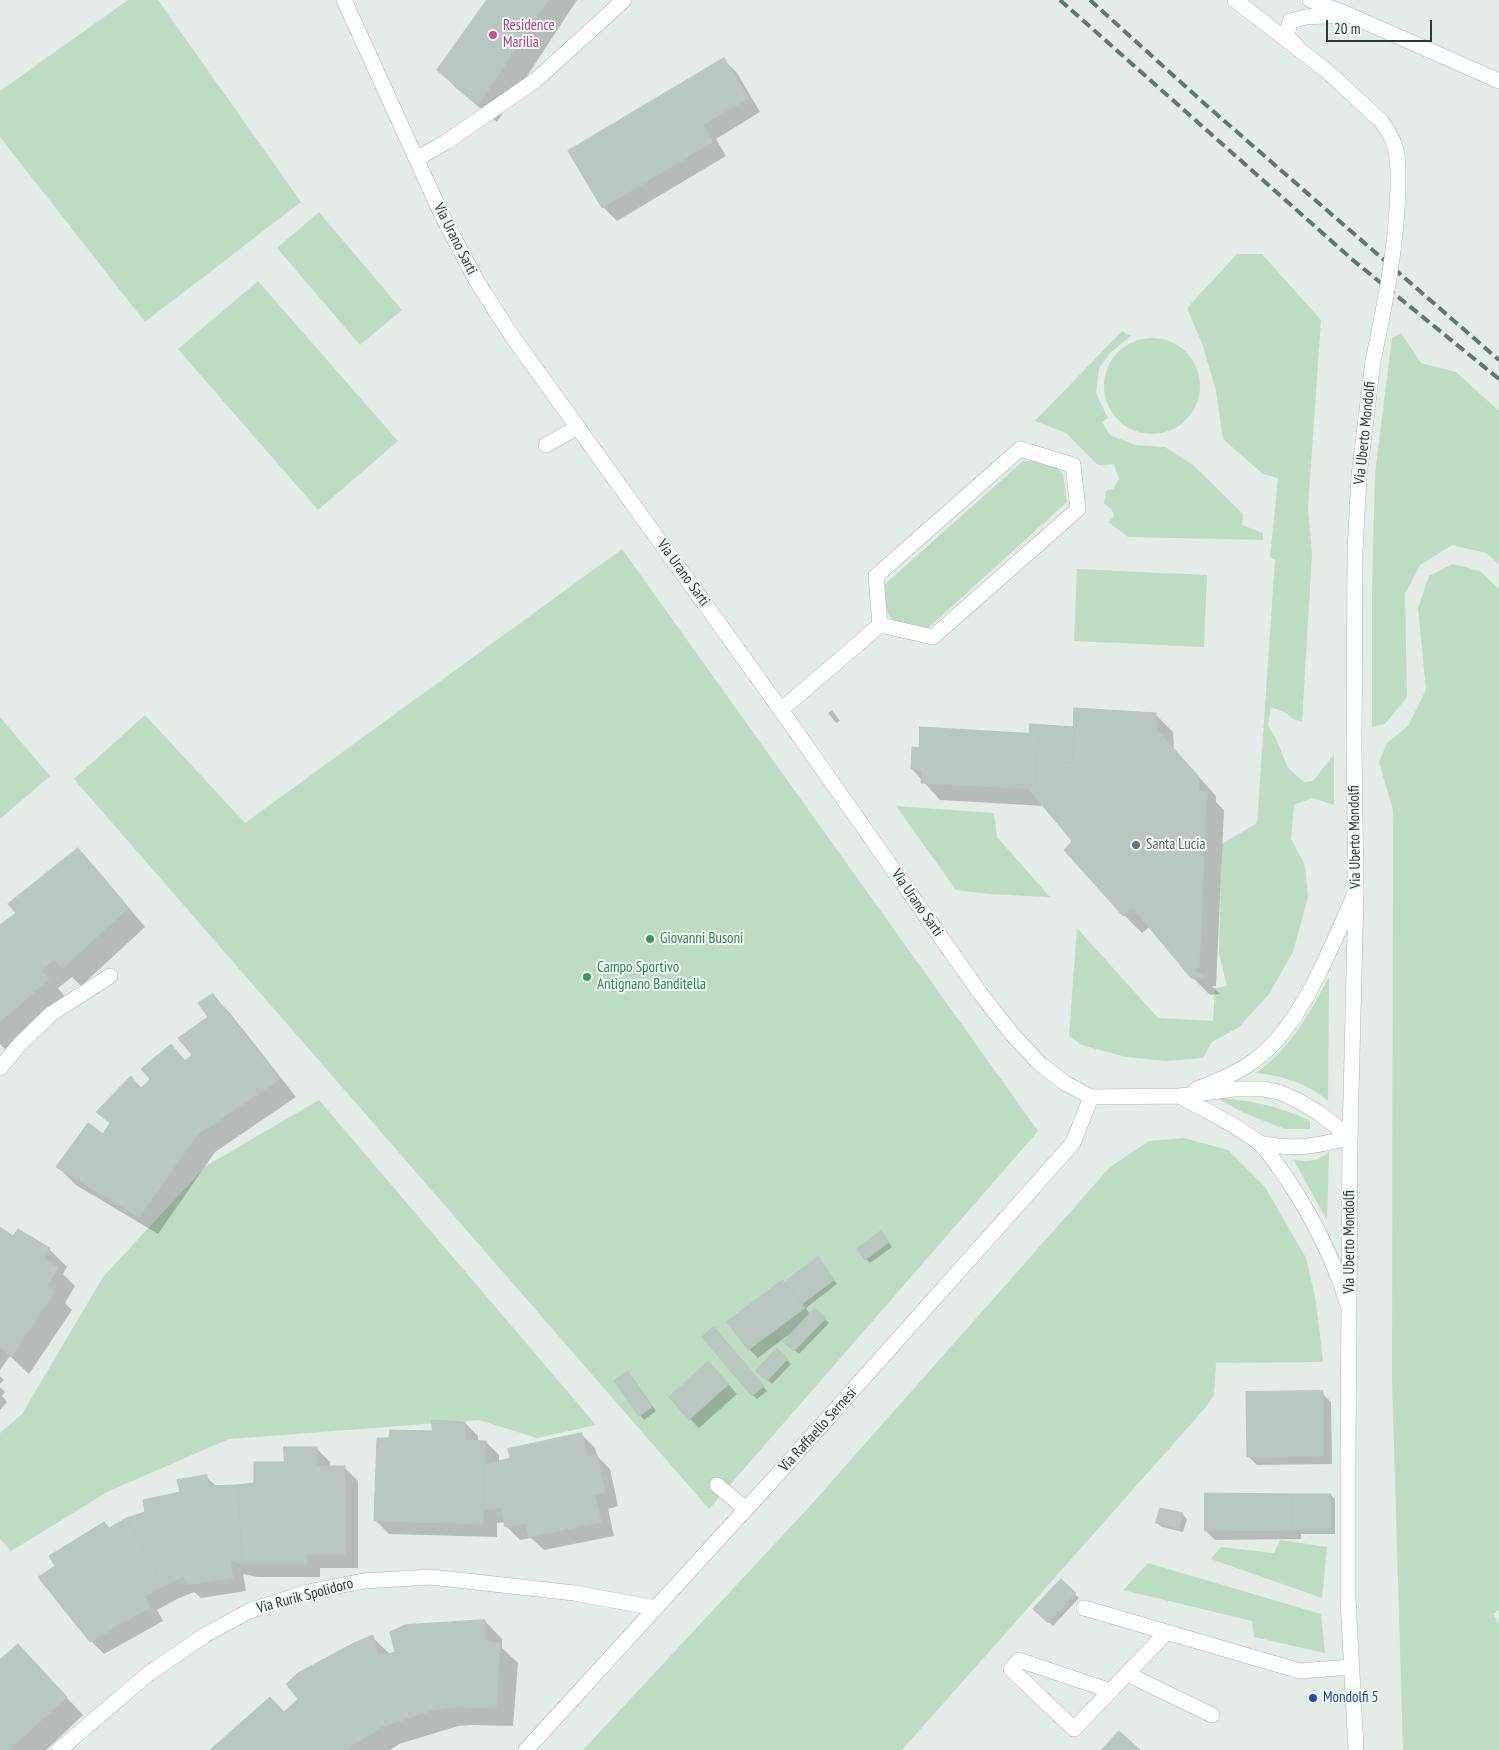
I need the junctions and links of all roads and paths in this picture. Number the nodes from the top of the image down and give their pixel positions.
1 (344, 0) edge
2 (624, 0) edge
3 (1235, 0) edge
4 (1310, 0) edge
5 (1347, 14) junction
6 (1327, 71) junction
7 (1499, 81) edge
8 (416, 159) junction
9 (578, 427) junction
10 (546, 445) dead end
11 (880, 625) junction
12 (781, 710) junction
13 (1356, 892) junction
14 (110, 976) dead end
15 (0, 1068) edge
16 (1180, 1096) junction
17 (1091, 1097) junction
18 (1350, 1138) junction
19 (1259, 1143) junction
20 (1350, 1311) junction
21 (717, 1485) dead end
22 (746, 1509) junction
23 (656, 1608) junction
24 (1084, 1608) dead end
25 (1167, 1632) junction
26 (1352, 1667) junction
27 (1127, 1674) junction
28 (1111, 1691) junction
29 (1212, 1715) dead end
30 (59, 1750) edge
31 (526, 1750) edge
32 (1356, 1750) edge

1 - 8 street, Via Urano Sarti
2 - 8 street
3 - 6 street, Via Uberto Mondolfi
4 - 5 street
5 - 6 street
5 - 7 street
6 - 13 street, Via Uberto Mondolfi, bridge
8 - 9 street, Via Urano Sarti
9 - 10 street
9 - 12 street, Via Urano Sarti
11 - 11 street
11 - 12 street
12 - 17 street, Via Urano Sarti
13 - 16 street
13 - 18 street, Via Uberto Mondolfi
14 - 15 street
16 - 17 street
16 - 18 street
16 - 19 street
17 - 22 street, Via Raffaello Sernesi
18 - 19 street
18 - 20 street, Via Uberto Mondolfi
19 - 20 street
20 - 26 street, Via Uberto Mondolfi
21 - 22 street
22 - 23 street, Via Raffaello Sernesi
23 - 30 street, Via Rurik Spolidoro
23 - 31 street, Via Raffaello Sernesi
24 - 25 street
25 - 26 street
25 - 27 street
26 - 32 street, Via Uberto Mondolfi
27 - 28 street
27 - 29 street
28 - 28 street

